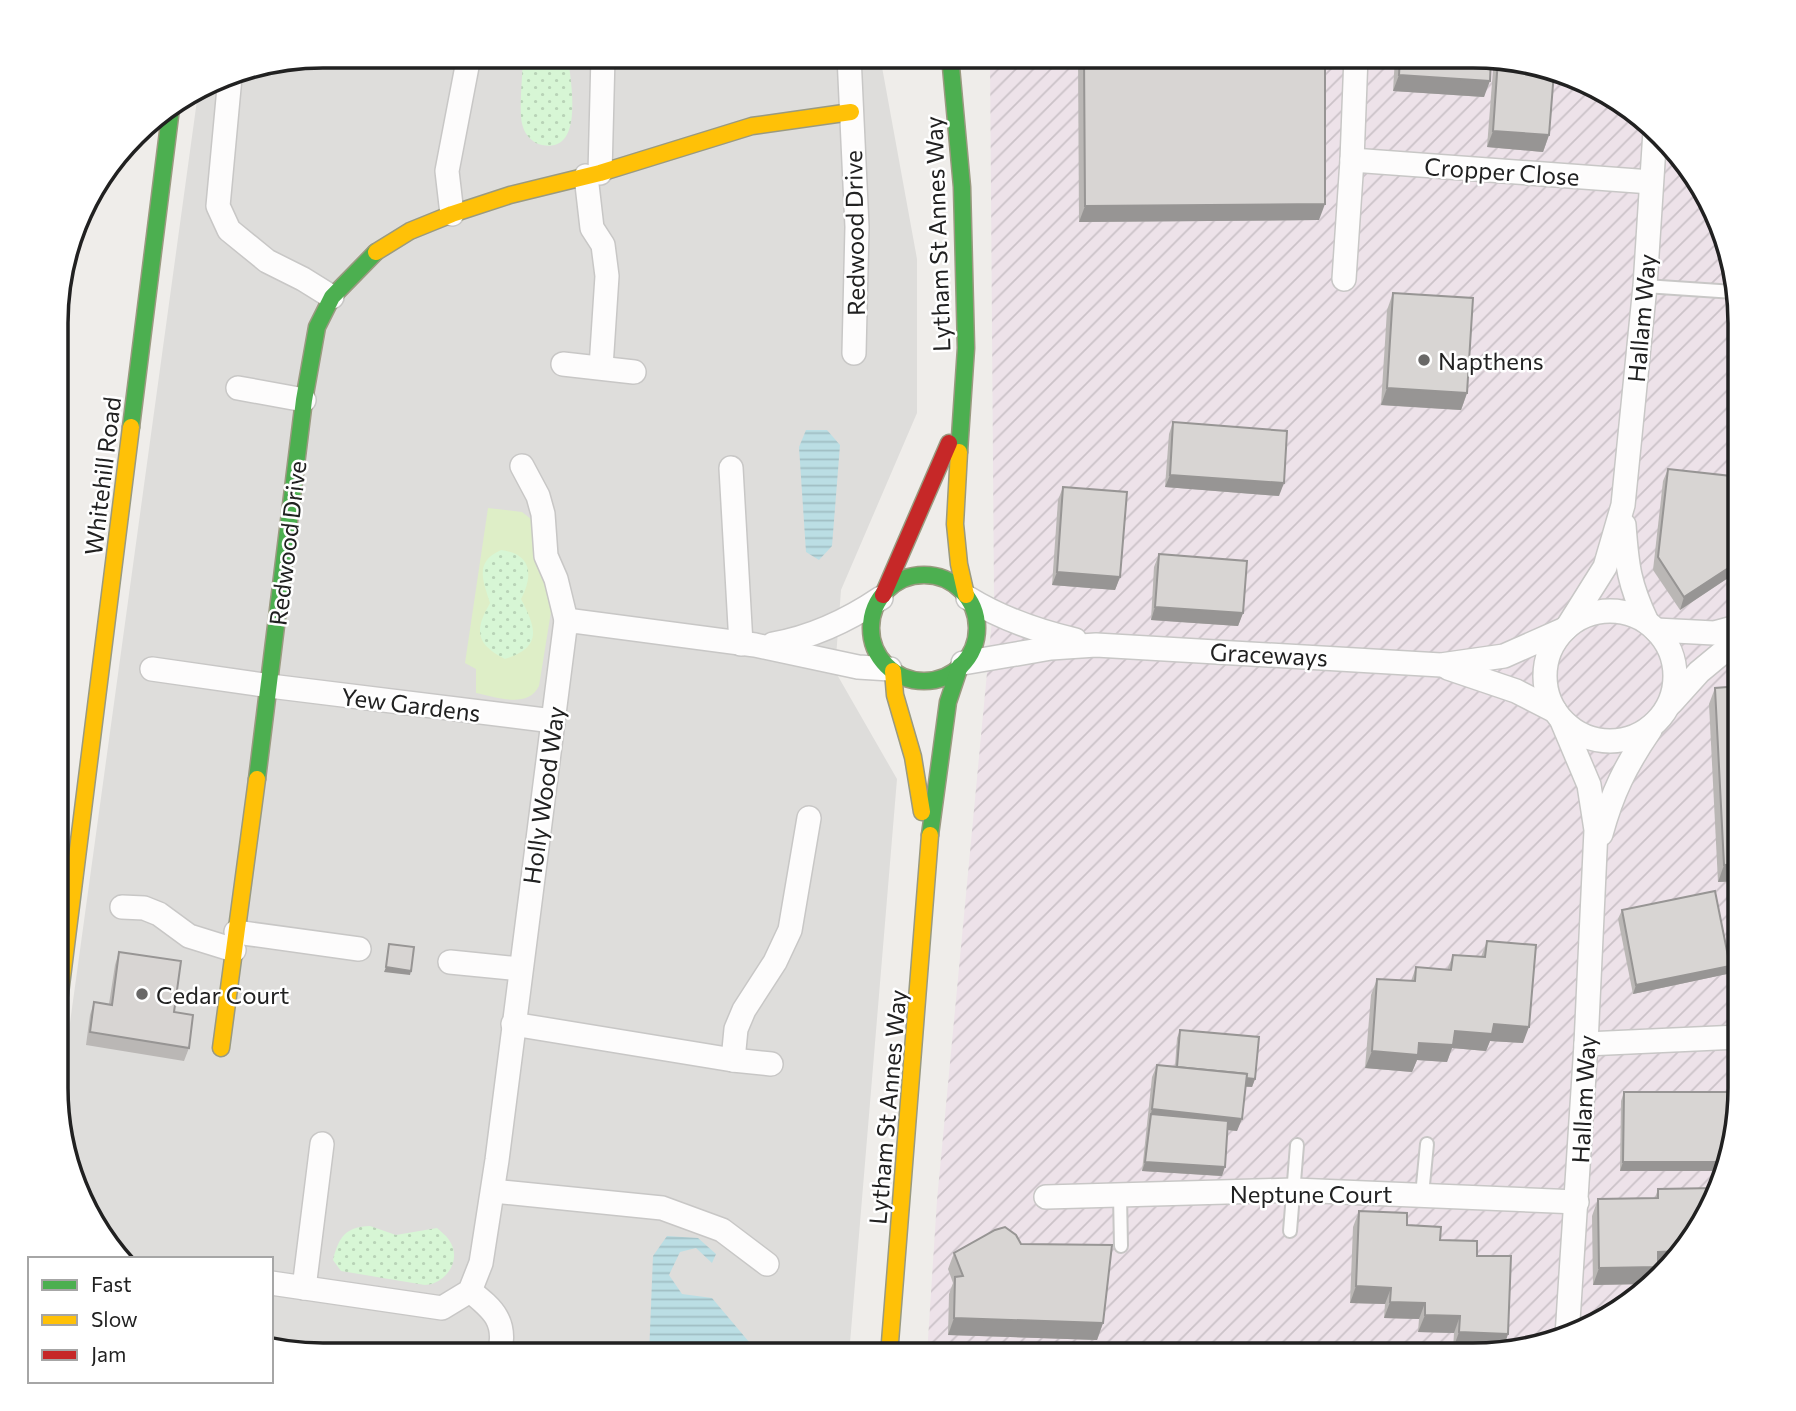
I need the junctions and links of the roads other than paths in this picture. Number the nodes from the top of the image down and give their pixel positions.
1 (467, 68) edge
2 (602, 68) edge
3 (849, 68) edge
4 (951, 68) edge
5 (1356, 68) edge
6 (229, 87) edge
7 (851, 112) junction
8 (171, 119) edge
9 (1654, 144) edge
10 (1352, 160) junction
11 (593, 174) junction
12 (1651, 182) junction
13 (452, 214) junction
14 (1344, 279) dead end
15 (1645, 286) junction
16 (1726, 291) edge
17 (332, 297) junction
18 (854, 353) dead end
19 (563, 364) dead end
20 (601, 368) junction
21 (634, 372) dead end
22 (239, 388) dead end
23 (304, 400) junction
24 (961, 410) junction
25 (522, 466) dead end
26 (731, 468) dead end
27 (1623, 505) junction
28 (882, 596) junction
29 (967, 597) junction
30 (566, 620) junction
31 (1651, 626) junction
32 (1567, 628) junction
33 (1728, 629) edge
34 (748, 645) junction
35 (1096, 645) junction
36 (1728, 648) edge
37 (962, 665) junction
38 (1441, 665) junction
39 (152, 669) dead end
40 (892, 670) junction
41 (270, 686) junction
42 (1668, 706) junction
43 (1559, 716) junction
44 (553, 721) junction
45 (1652, 726) junction
46 (809, 818) dead end
47 (1595, 861) junction
48 (927, 862) junction
49 (122, 908) dead end
50 (68, 930) edge
51 (235, 941) junction
52 (359, 949) dead end
53 (450, 962) dead end
54 (520, 969) junction
55 (513, 1024) junction
56 (1728, 1038) edge
57 (1586, 1044) junction
58 (220, 1048) dead end
59 (733, 1060) junction
60 (771, 1064) dead end
61 (322, 1144) dead end
62 (1427, 1144) dead end
63 (1297, 1145) dead end
64 (1294, 1190) junction
65 (492, 1191) junction
66 (1422, 1195) junction
67 (1119, 1196) junction
68 (1046, 1197) dead end
69 (1577, 1202) junction
70 (1290, 1231) dead end
71 (1121, 1246) dead end
72 (767, 1264) dead end
73 (273, 1283) edge
74 (304, 1288) junction
75 (470, 1291) junction
76 (1568, 1324) edge
77 (502, 1343) edge
78 (890, 1343) edge

1 - 13 street
2 - 11 street
3 - 7 street, Redwood Drive
4 - 24 street, Lytham St Annes Way
5 - 10 street
6 - 17 street
7 - 11 street, Redwood Drive
7 - 18 street, Redwood Drive
8 - 50 street, Whitehill Road
9 - 12 street, Hallam Way
10 - 12 street, Cropper Close
10 - 14 street
11 - 13 street, Redwood Drive
11 - 20 street
12 - 15 street, Hallam Way
13 - 17 street, Redwood Drive
15 - 16 lane
15 - 27 street, Hallam Way
17 - 23 street, Redwood Drive
19 - 20 street
20 - 21 street
22 - 23 street
23 - 41 street, Redwood Drive
24 - 28 street, Lytham St Annes Way
24 - 29 street, Lytham St Annes Way
25 - 30 street, Holly Wood Way
26 - 34 street
27 - 31 street, Hallam Way
27 - 32 street, Hallam Way
28 - 29 street
28 - 34 street
28 - 40 street
29 - 35 street, Graceways
29 - 37 street
30 - 34 street
30 - 44 street, Holly Wood Way
31 - 32 street
31 - 33 street
31 - 42 street
32 - 38 street, Graceways
32 - 43 street
34 - 40 street
35 - 37 street, Graceways
35 - 38 street, Graceways
36 - 42 street
37 - 40 street
37 - 48 street, Lytham St Annes Way
38 - 43 street, Graceways
39 - 41 street, Yew Gardens
40 - 48 street, Lytham St Annes Way
41 - 44 street, Yew Gardens
41 - 51 street
42 - 45 street
43 - 45 street
43 - 47 street, Hallam Way
44 - 54 street, Holly Wood Way
45 - 47 street, Hallam Way
46 - 59 street
47 - 57 street, Hallam Way
48 - 78 street, Lytham St Annes Way
49 - 51 street
51 - 52 street
51 - 58 street
53 - 54 street
54 - 55 street, Holly Wood Way
55 - 59 street
55 - 65 street, Holly Wood Way
56 - 57 street
57 - 69 street, Hallam Way
59 - 60 street
61 - 74 street
62 - 66 lane
63 - 64 lane
64 - 66 street, Neptune Court
64 - 67 street, Neptune Court
64 - 70 lane
65 - 72 street
65 - 75 street, Holly Wood Way
66 - 69 street, Neptune Court
67 - 68 street, Neptune Court
67 - 71 lane
69 - 76 street, Hallam Way
73 - 74 street
74 - 75 street
75 - 77 street

